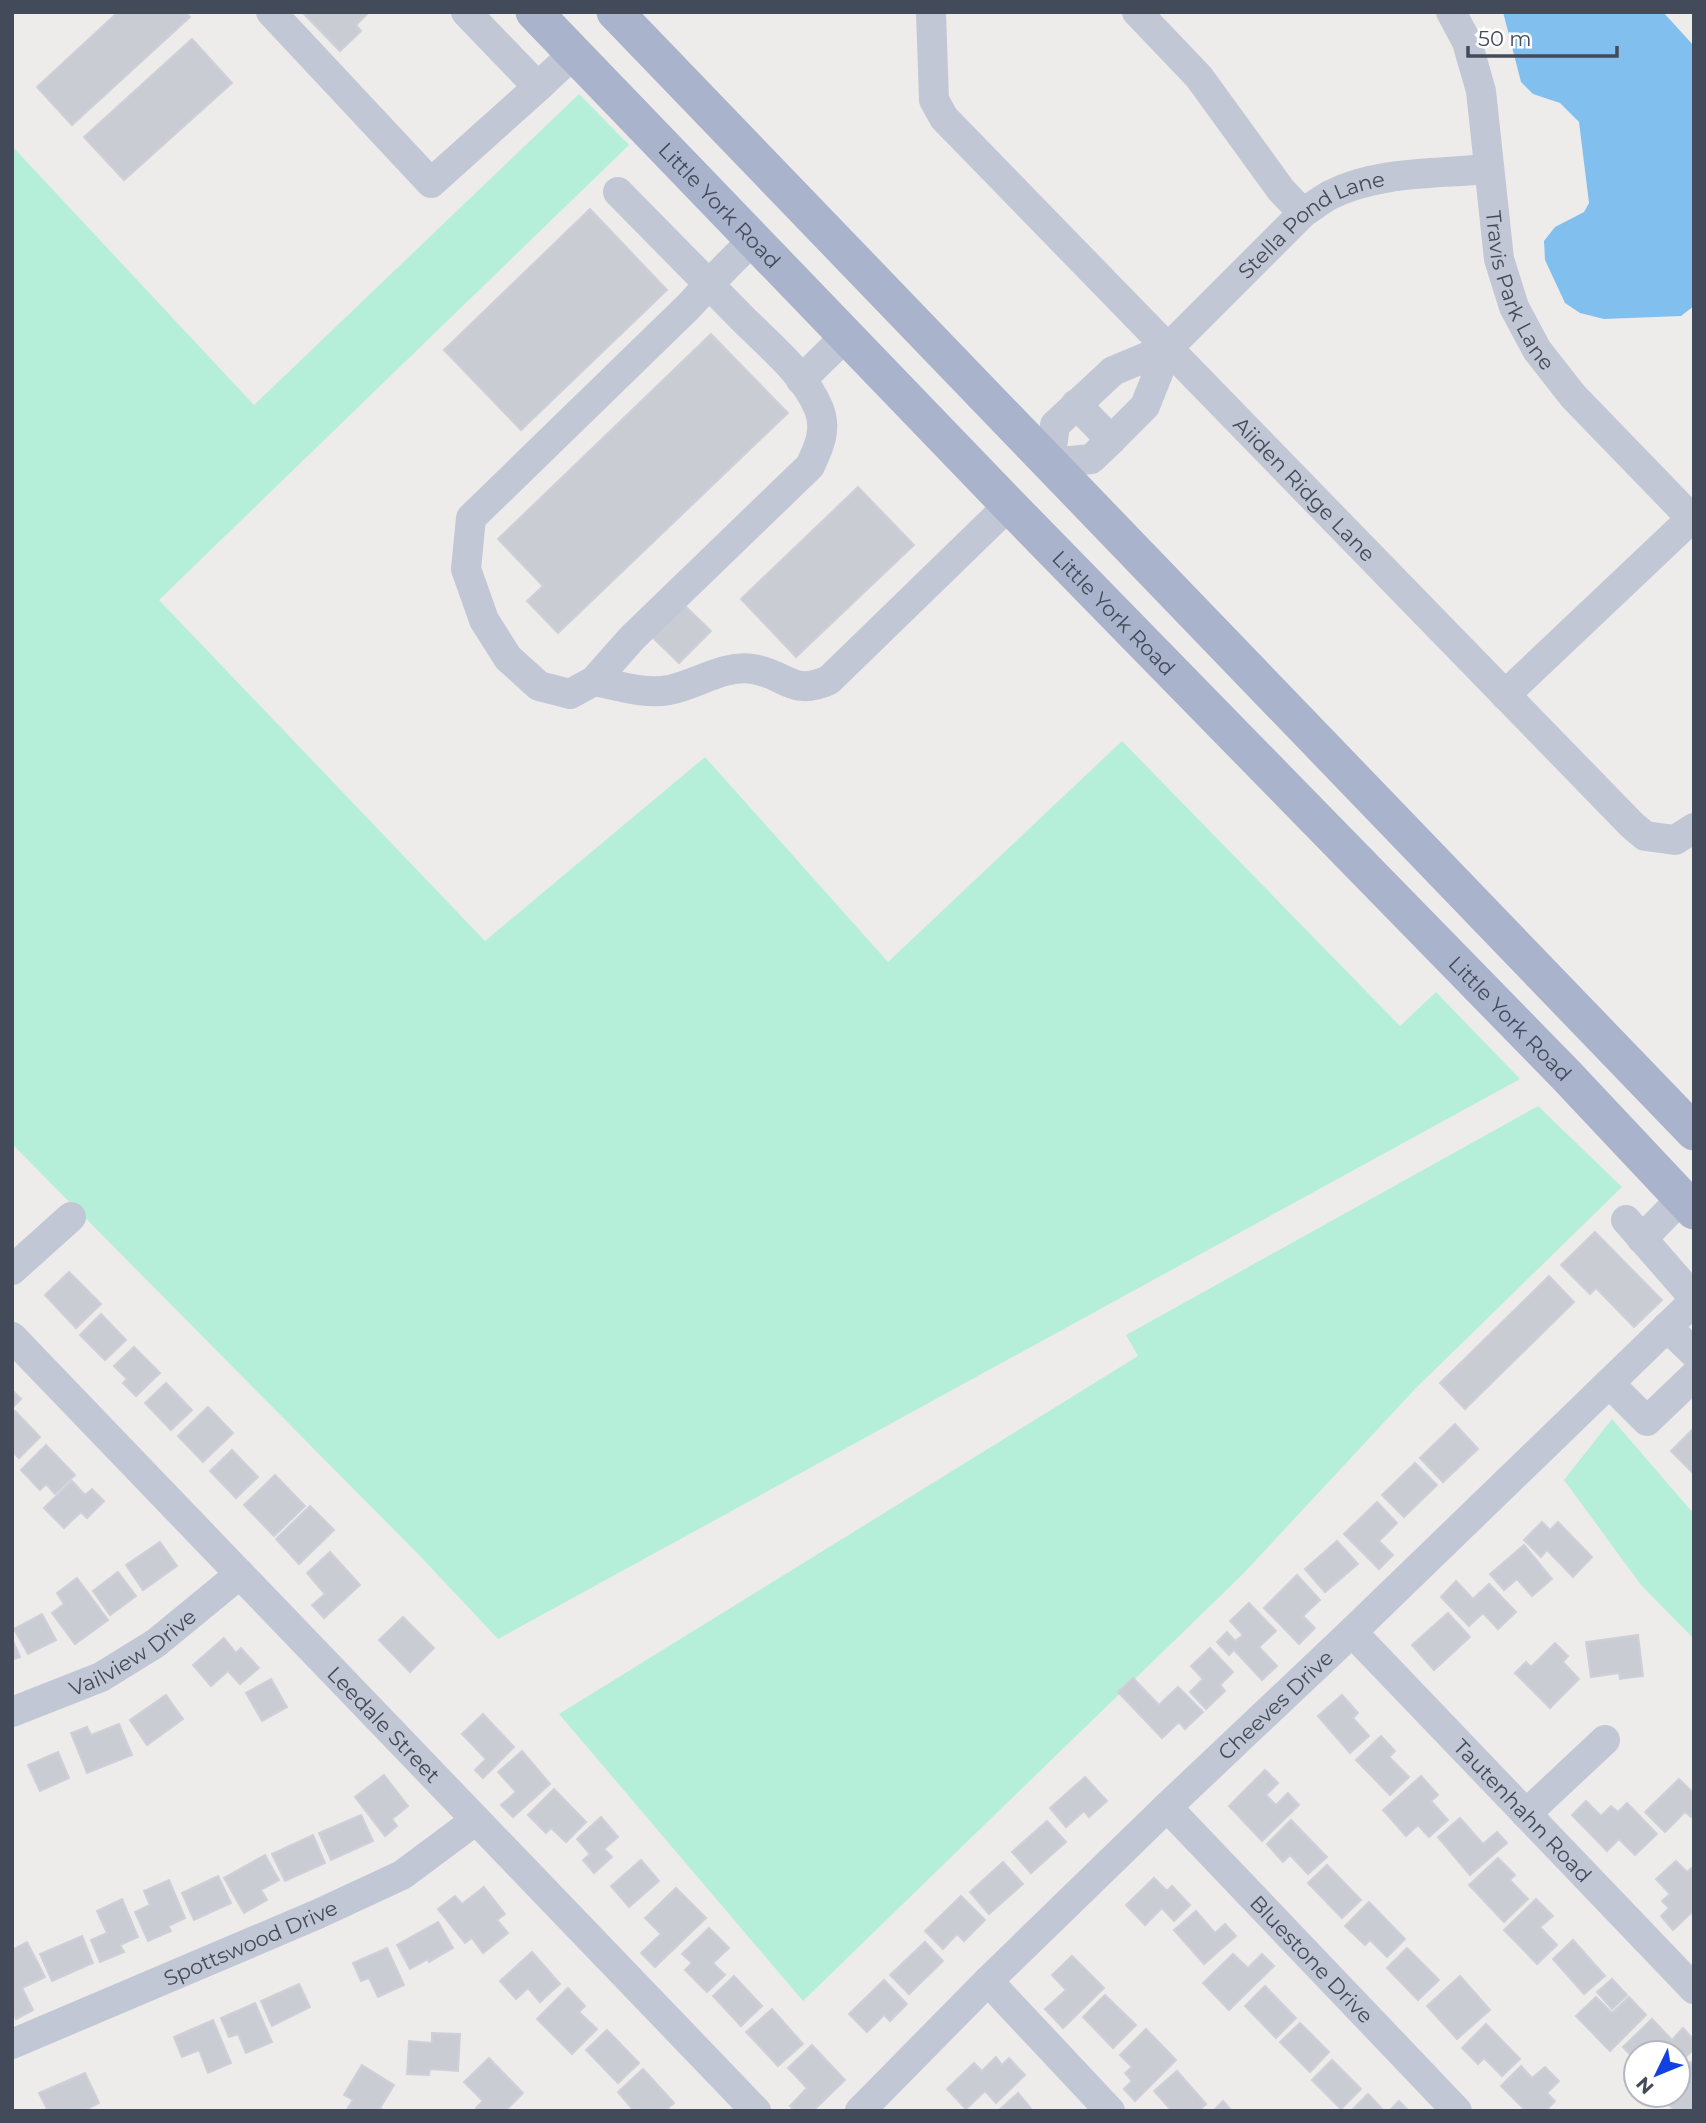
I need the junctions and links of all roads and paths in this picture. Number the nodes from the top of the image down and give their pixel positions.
1 (271, 12) edge
2 (466, 12) edge
3 (534, 12) edge
4 (615, 12) edge
5 (931, 12) edge
6 (1137, 12) edge
7 (1451, 12) edge
8 (574, 53) junction
9 (538, 87) junction
10 (1487, 169) junction
11 (618, 192) dead end
12 (1303, 214) junction
13 (753, 240) junction
14 (709, 284) junction
15 (846, 336) junction
16 (1168, 348) junction
17 (801, 380) junction
18 (1076, 404) junction
19 (1111, 440) junction
20 (1050, 463) junction
21 (1009, 505) junction
22 (1693, 517) edge
23 (594, 681) junction
24 (1505, 695) junction
25 (1694, 828) edge
26 (1694, 1132) edge
27 (1688, 1204) edge
28 (71, 1217) dead end
29 (12, 1270) edge
30 (1694, 1299) edge
31 (1667, 1326) junction
32 (12, 1337) edge
33 (1694, 1353) edge
34 (1694, 1376) edge
35 (1609, 1383) junction
36 (240, 1574) junction
37 (1352, 1632) junction
38 (12, 1712) edge
39 (1605, 1740) dead end
40 (1167, 1807) junction
41 (1526, 1814) junction
42 (476, 1820) junction
43 (988, 1982) junction
44 (1694, 1989) edge
45 (12, 2044) edge
46 (756, 2111) edge
47 (860, 2111) edge
48 (1110, 2111) edge
49 (1457, 2111) edge

1 - 9 street
2 - 9 street
3 - 8 main road, Little York Road
4 - 20 main road
5 - 16 street, Aiiden Ridge Lane
6 - 12 street
7 - 10 street, Travis Park Lane
8 - 9 street
8 - 13 main road, Little York Road
10 - 12 street, Stella Pond Lane
10 - 22 street, Travis Park Lane
11 - 14 street
12 - 16 street, Stella Pond Lane
13 - 14 street
13 - 15 main road, Little York Road
14 - 17 street
14 - 23 street
15 - 17 street
15 - 21 main road, Little York Road
16 - 18 street, Stella Pond Lane
16 - 19 street, Stella Pond Lane
16 - 24 street, Aiiden Ridge Lane
17 - 23 street
18 - 19 street
18 - 20 street, Stella Pond Lane
19 - 20 street, Stella Pond Lane
20 - 21 main road
20 - 26 main road
21 - 23 street
21 - 27 main road, Little York Road
22 - 24 street
24 - 25 street, Aiiden Ridge Lane
27 - 30 street
28 - 29 street
30 - 31 street, Cheeves Drive
31 - 33 street
31 - 35 street, Cheeves Drive
32 - 36 street, Leedale Street
34 - 35 street
35 - 37 street, Cheeves Drive
36 - 38 street, Vailview Drive
36 - 42 street, Leedale Street
37 - 40 street, Cheeves Drive
37 - 41 street, Tautenhahn Road
39 - 41 street
40 - 43 street, Cheeves Drive
40 - 49 street, Bluestone Drive
41 - 44 street, Tautenhahn Road
42 - 45 street, Spottswood Drive
42 - 46 street, Leedale Street
43 - 47 street, Cheeves Drive
43 - 48 street

